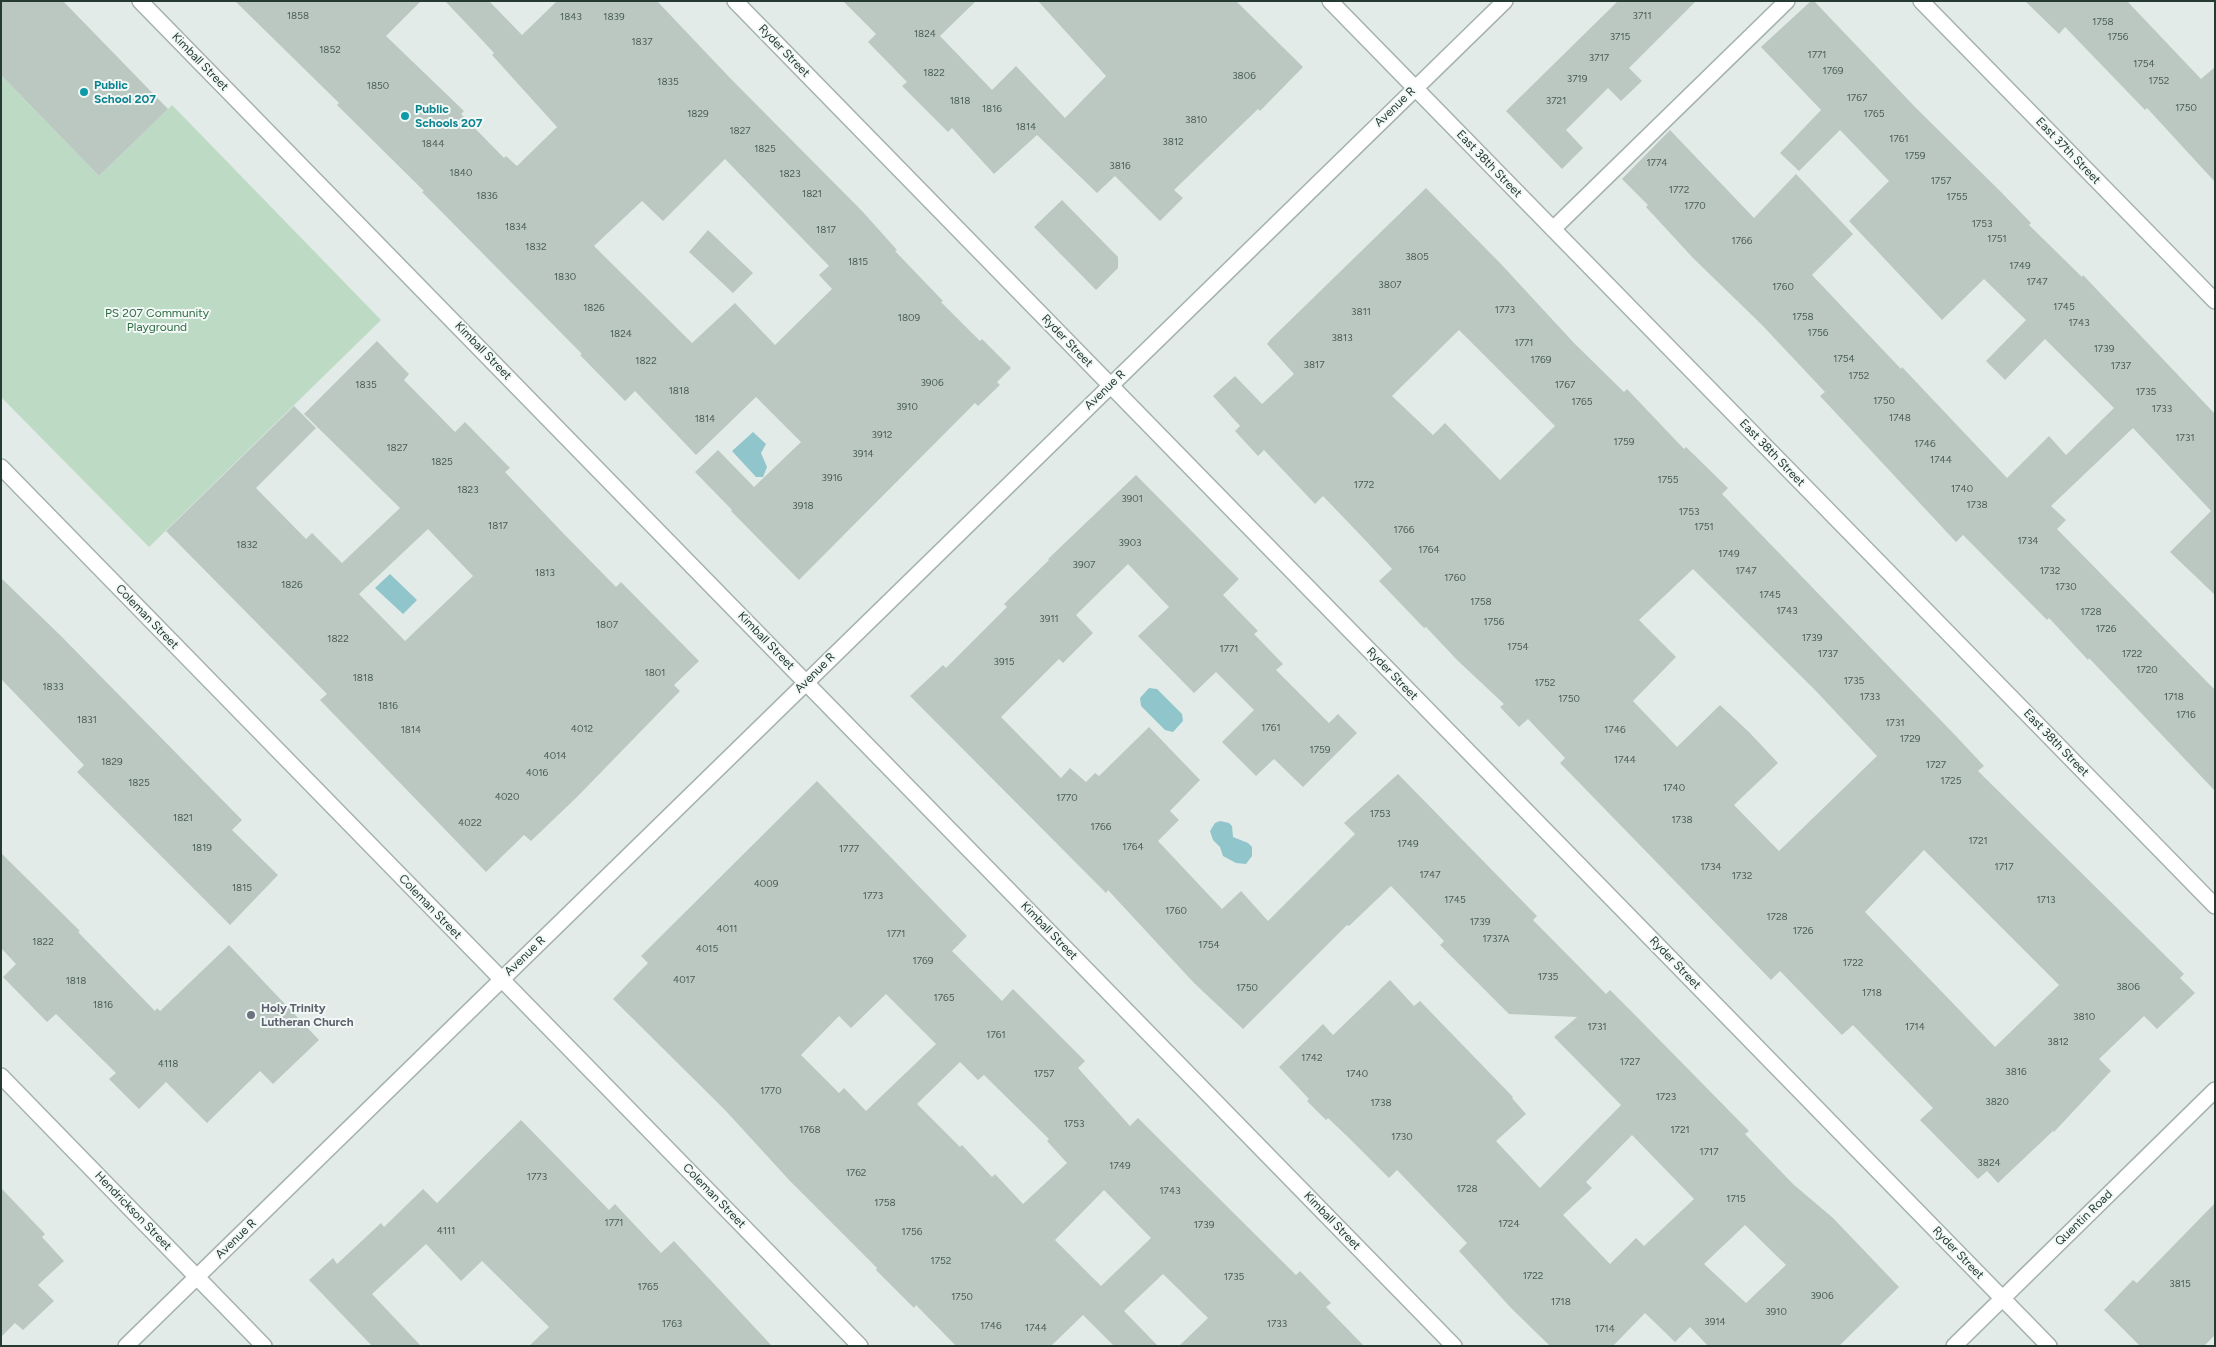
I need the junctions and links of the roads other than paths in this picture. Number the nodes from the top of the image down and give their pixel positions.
1 (140, 1) edge
2 (735, 1) edge
3 (1330, 1) edge
4 (1505, 1) edge
5 (1787, 1) edge
6 (1921, 1) edge
7 (1415, 88) junction
8 (1553, 229) junction
9 (2215, 301) edge
10 (1110, 385) junction
11 (1, 467) edge
12 (806, 682) junction
13 (2215, 906) edge
14 (501, 979) junction
15 (1, 1076) edge
16 (2215, 1090) edge
17 (197, 1277) junction
18 (2002, 1298) junction
19 (126, 1346) edge
20 (264, 1346) edge
21 (860, 1346) edge
22 (1454, 1346) edge
23 (1954, 1346) edge
24 (2049, 1346) edge

1 - 12 street, Kimball Street
2 - 10 street, Ryder Street
3 - 7 street, East 38th Street
4 - 7 street, Avenue R
5 - 8 street
6 - 9 street, East 37th Street
7 - 8 street, East 38th Street
7 - 10 street, Avenue R
8 - 13 street, East 38th Street
10 - 12 street, Avenue R
10 - 18 street, Ryder Street
11 - 14 street, Coleman Street
12 - 14 street, Avenue R
12 - 22 street, Kimball Street
14 - 17 street, Avenue R
14 - 21 street, Coleman Street
15 - 17 street, Hendrickson Street
16 - 18 street, Quentin Road
17 - 19 street, Avenue R
17 - 20 street, Hendrickson Street
18 - 23 street, Quentin Road
18 - 24 street, Ryder Street

